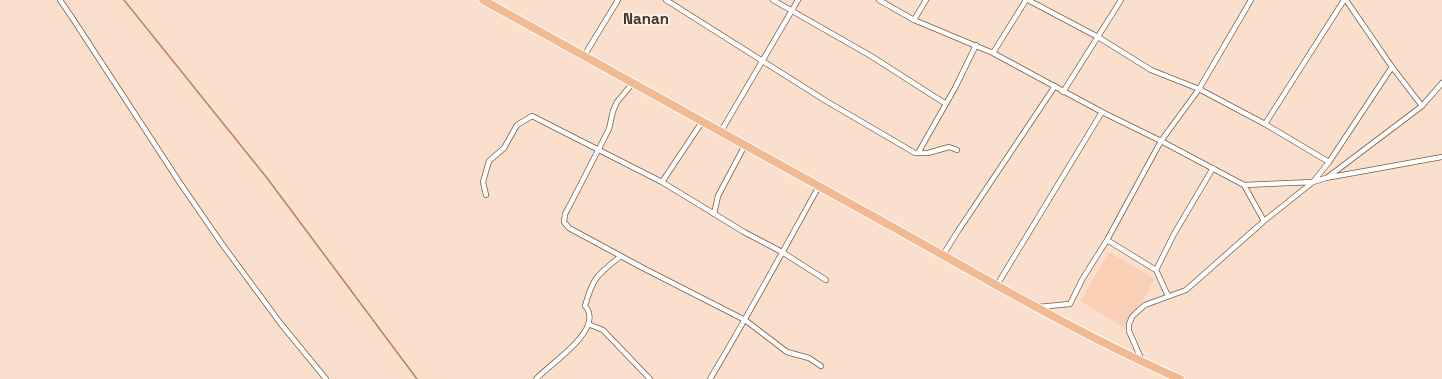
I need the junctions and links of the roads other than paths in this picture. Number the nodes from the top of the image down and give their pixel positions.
1 (60, 0) edge
2 (484, 0) edge
3 (618, 0) edge
4 (666, 0) edge
5 (773, 0) edge
6 (798, 0) edge
7 (879, 0) edge
8 (926, 0) edge
9 (1027, 0) edge
10 (1120, 0) edge
11 (1251, 0) edge
12 (1345, 0) edge
13 (791, 12) junction
14 (914, 20) junction
15 (1098, 37) junction
16 (976, 45) junction
17 (993, 53) junction
18 (584, 56) junction
19 (762, 61) junction
20 (1392, 67) junction
21 (1442, 83) edge
22 (632, 84) junction
23 (1055, 86) junction
24 (1198, 89) junction
25 (1063, 92) junction
26 (946, 104) junction
27 (1422, 106) junction
28 (1102, 112) junction
29 (702, 122) junction
30 (1265, 124) junction
31 (720, 133) junction
32 (1161, 141) junction
33 (745, 146) junction
34 (598, 150) junction
35 (957, 150) dead end
36 (918, 153) junction
37 (1442, 157) edge
38 (1329, 162) junction
39 (1213, 168) junction
40 (1326, 178) junction
41 (662, 182) junction
42 (1313, 182) junction
43 (1244, 185) junction
44 (818, 186) junction
45 (486, 195) dead end
46 (714, 214) junction
47 (1264, 221) junction
48 (1107, 240) junction
49 (782, 252) junction
50 (943, 255) junction
51 (621, 256) junction
52 (1156, 270) junction
53 (826, 280) dead end
54 (997, 285) junction
55 (1168, 296) junction
56 (1038, 307) junction
57 (745, 320) junction
58 (588, 324) junction
59 (1143, 362) junction
60 (821, 366) dead end
61 (326, 379) edge
62 (536, 379) edge
63 (650, 379) edge
64 (710, 379) edge
65 (1180, 379) edge

1 - 61 street
2 - 18 highway
3 - 18 street
4 - 19 street
5 - 13 street
6 - 13 street
7 - 14 street
8 - 14 street
9 - 15 street
9 - 17 street
10 - 15 street
11 - 24 street
12 - 20 street
12 - 30 street
13 - 19 street
13 - 26 street
14 - 16 street
15 - 24 street
15 - 25 street
16 - 17 street
16 - 26 street
17 - 23 street
18 - 22 highway
19 - 31 street
19 - 36 street
20 - 27 street
20 - 38 street
21 - 27 street
22 - 29 highway
22 - 34 street
23 - 25 street
23 - 50 street
24 - 30 street
24 - 32 street
25 - 28 street
26 - 36 street
27 - 40 street
28 - 32 street
28 - 54 street
29 - 31 highway
29 - 41 street
30 - 38 street
31 - 33 highway
32 - 39 street
32 - 48 street
33 - 44 highway
33 - 46 street
34 - 41 street
34 - 45 street
34 - 51 street
35 - 36 street
37 - 40 street
38 - 42 street
39 - 43 street
39 - 52 street
40 - 42 street
41 - 46 street
42 - 43 street
42 - 47 street
43 - 47 street
44 - 49 street
44 - 50 highway
46 - 49 street
47 - 55 street
48 - 52 street
48 - 56 street
49 - 53 street
49 - 57 street
50 - 54 highway
51 - 57 street
51 - 58 street
52 - 55 street
54 - 56 highway
55 - 59 street
56 - 59 highway
57 - 60 street
57 - 64 street
58 - 62 street
58 - 63 street
59 - 65 highway

